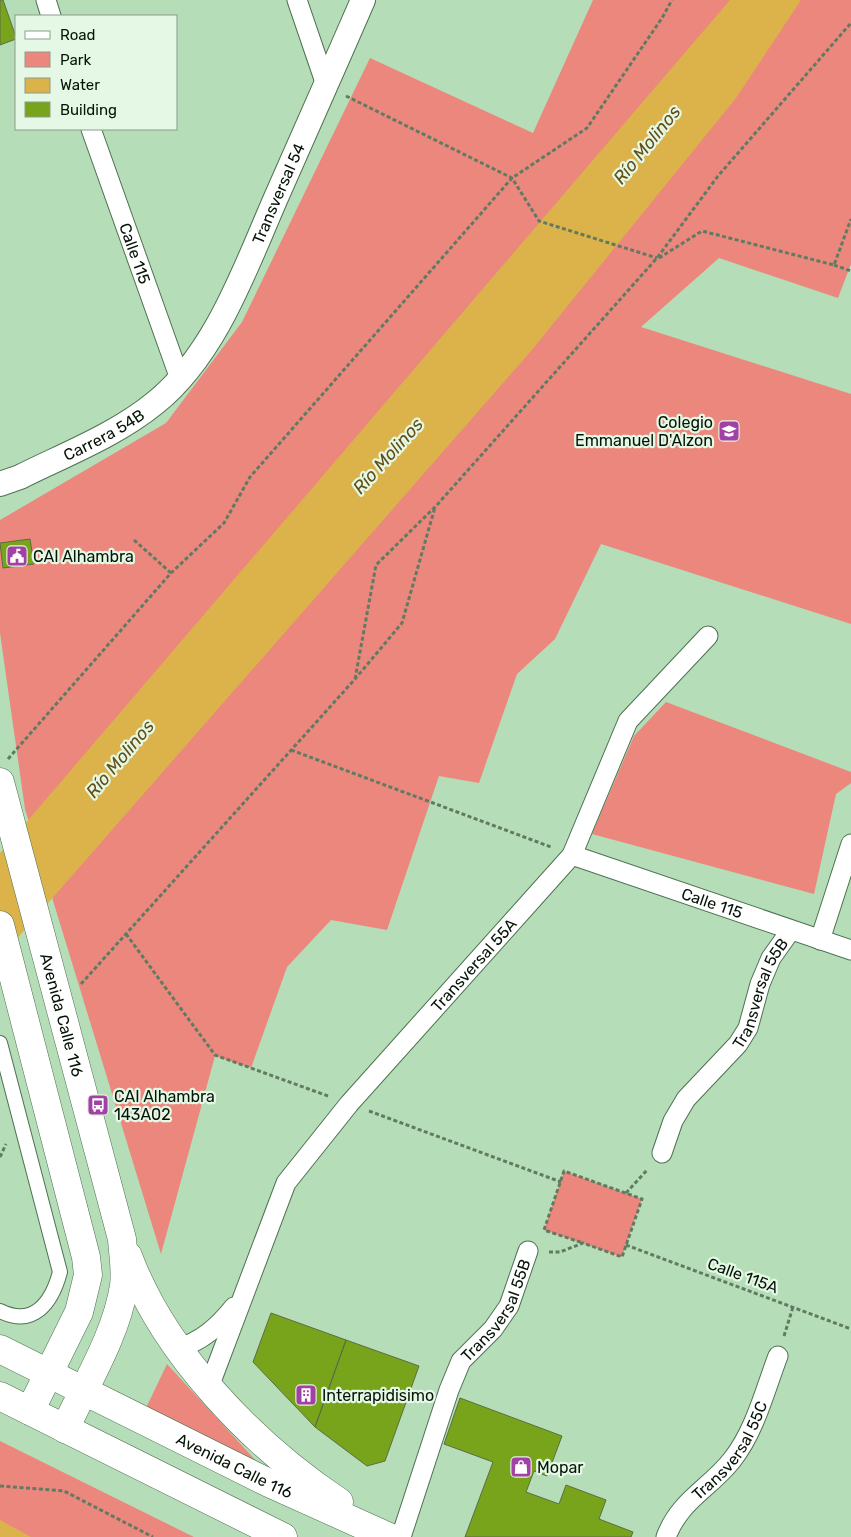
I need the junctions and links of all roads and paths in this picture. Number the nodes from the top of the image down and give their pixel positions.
1 (46, 0) edge
2 (297, 0) edge
3 (363, 0) edge
4 (672, 0) edge
5 (52, 15) edge
6 (851, 23) edge
7 (326, 86) junction
8 (91, 130) edge
9 (512, 178) junction
10 (851, 219) edge
11 (655, 260) junction
12 (834, 265) junction
13 (851, 271) edge
14 (180, 379) junction
15 (10, 481) edge
16 (0, 495) edge
17 (436, 506) junction
18 (134, 540) dead end
19 (171, 573) junction
20 (708, 636) dead end
21 (355, 679) junction
22 (291, 750) junction
23 (3, 772) edge
24 (851, 844) edge
25 (572, 855) junction
26 (0, 925) edge
27 (791, 930) junction
28 (126, 934) junction
29 (820, 940) junction
30 (851, 950) edge
31 (61, 1008) junction
32 (0, 1043) edge
33 (349, 1104) junction
34 (662, 1153) joint
35 (561, 1182) junction
36 (626, 1193) junction
37 (122, 1239) junction
38 (583, 1243) junction
39 (626, 1245) junction
40 (528, 1251) joint
41 (243, 1296) junction
42 (793, 1307) junction
43 (0, 1311) edge
44 (851, 1329) edge
45 (177, 1348) junction
46 (0, 1349) edge
47 (778, 1356) joint
48 (49, 1373) junction
49 (209, 1387) junction
50 (83, 1390) junction
51 (0, 1396) edge
52 (30, 1411) junction
53 (65, 1429) junction
54 (0, 1486) edge
55 (153, 1537) edge
56 (283, 1537) edge
57 (390, 1537) edge
58 (401, 1537) edge
59 (666, 1537) edge

1 - 5 street
2 - 7 street
3 - 7 street, Transversal 54
4 - 9 path
6 - 11 path
7 - 9 path
7 - 14 street, Transversal 54
8 - 14 street, Calle 115
9 - 11 path
9 - 19 path
10 - 12 path
11 - 12 path
11 - 17 path
12 - 13 path
14 - 15 street, Carrera 54B
15 - 16 street, Carrera 54B
17 - 21 path
17 - 21 path
18 - 19 path
19 - 23 path
20 - 25 street, Transversal 55A
21 - 22 path
22 - 25 path
22 - 28 path
23 - 31 main road, Avenida Calle 116
24 - 29 street
25 - 27 street, Calle 115
25 - 33 street, Transversal 55A
26 - 48 main road
27 - 29 street, Calle 115
27 - 34 street, Transversal 55B
28 - 31 path
28 - 33 path
29 - 30 street, Calle 115
31 - 37 main road, Avenida Calle 116
32 - 43 street
33 - 35 path
33 - 41 street, Transversal 55A
34 - 36 path
35 - 36 path
35 - 38 path
36 - 39 path
37 - 45 main road
37 - 50 main road, Avenida Calle 116
38 - 39 path
38 - 40 path
39 - 42 path, Calle 115A
40 - 58 street, Transversal 55B
41 - 45 street, Transversal 55A
41 - 49 street, Transversal 55A
42 - 44 path, Calle 115A
42 - 47 path
45 - 49 main road
46 - 48 main road, Avenida Calle 116
47 - 59 street, Transversal 55C
48 - 50 main road, Avenida Calle 116
48 - 52 main road
49 - 57 main road
50 - 53 main road, Avenida Calle 116
50 - 57 main road, Avenida Calle 116
51 - 52 main road
52 - 53 main road
53 - 56 main road
54 - 55 path

